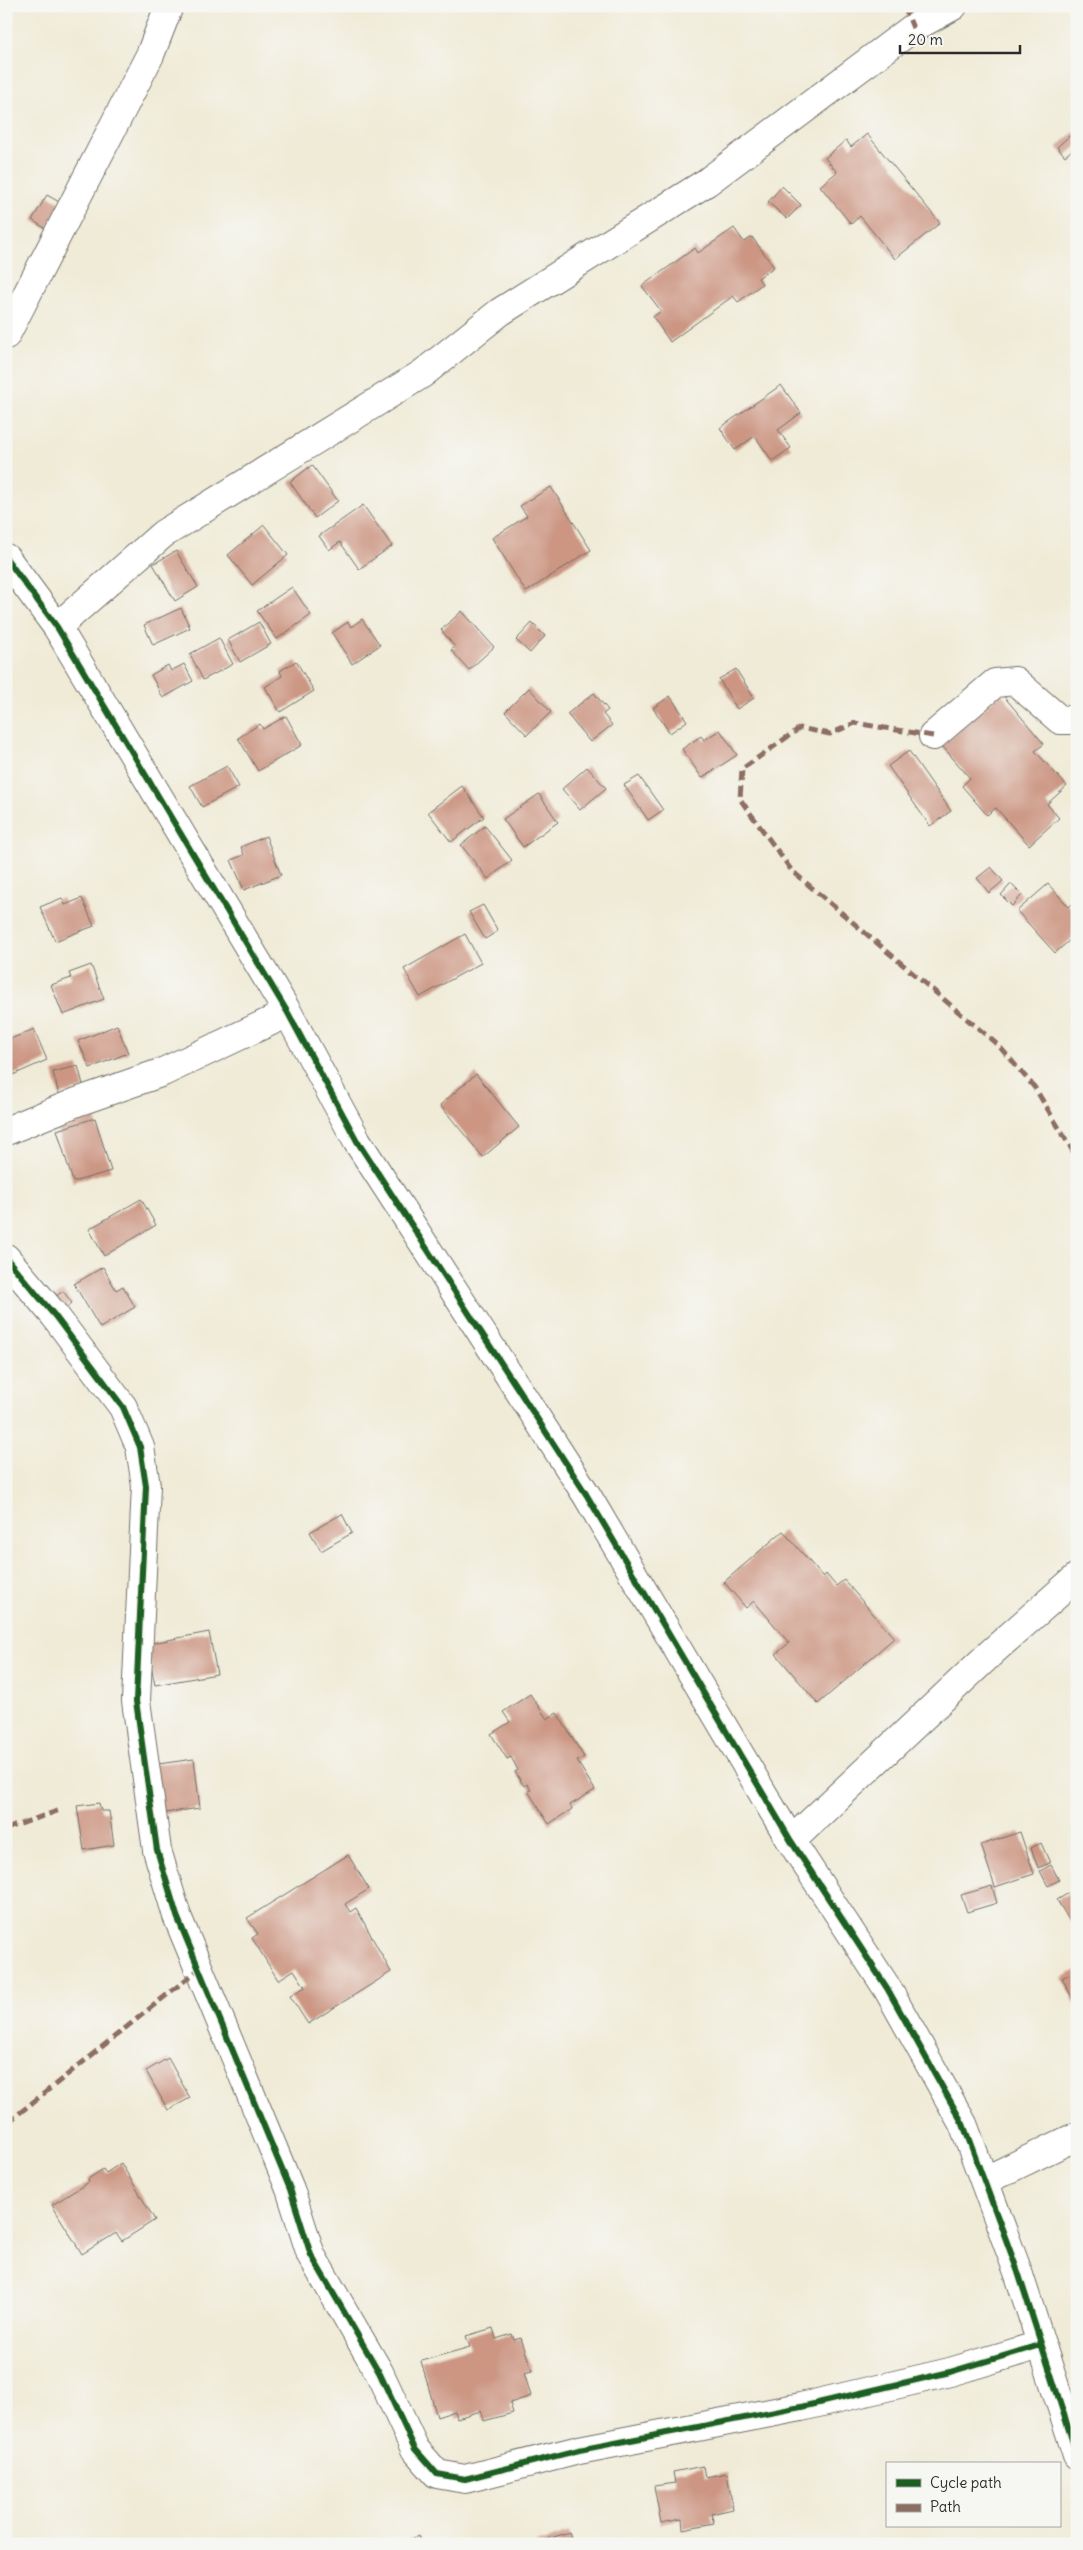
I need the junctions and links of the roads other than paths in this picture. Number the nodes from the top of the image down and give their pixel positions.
1 (169, 6) edge
2 (953, 6) edge
3 (6, 335) edge
4 (6, 558) edge
5 (57, 627) junction
6 (1077, 720) edge
7 (932, 736) dead end
8 (288, 1013) junction
9 (6, 1131) edge
10 (6, 1258) edge
11 (1077, 1577) edge
12 (790, 1841) junction
13 (1077, 2136) edge
14 (984, 2181) junction
15 (1040, 2345) junction
16 (1077, 2455) edge

1 - 3 street
2 - 5 street
4 - 5 street
5 - 8 street
6 - 7 street
8 - 9 street
8 - 12 street
10 - 15 street
11 - 12 street
12 - 14 street
13 - 14 street
14 - 15 street
15 - 16 street

